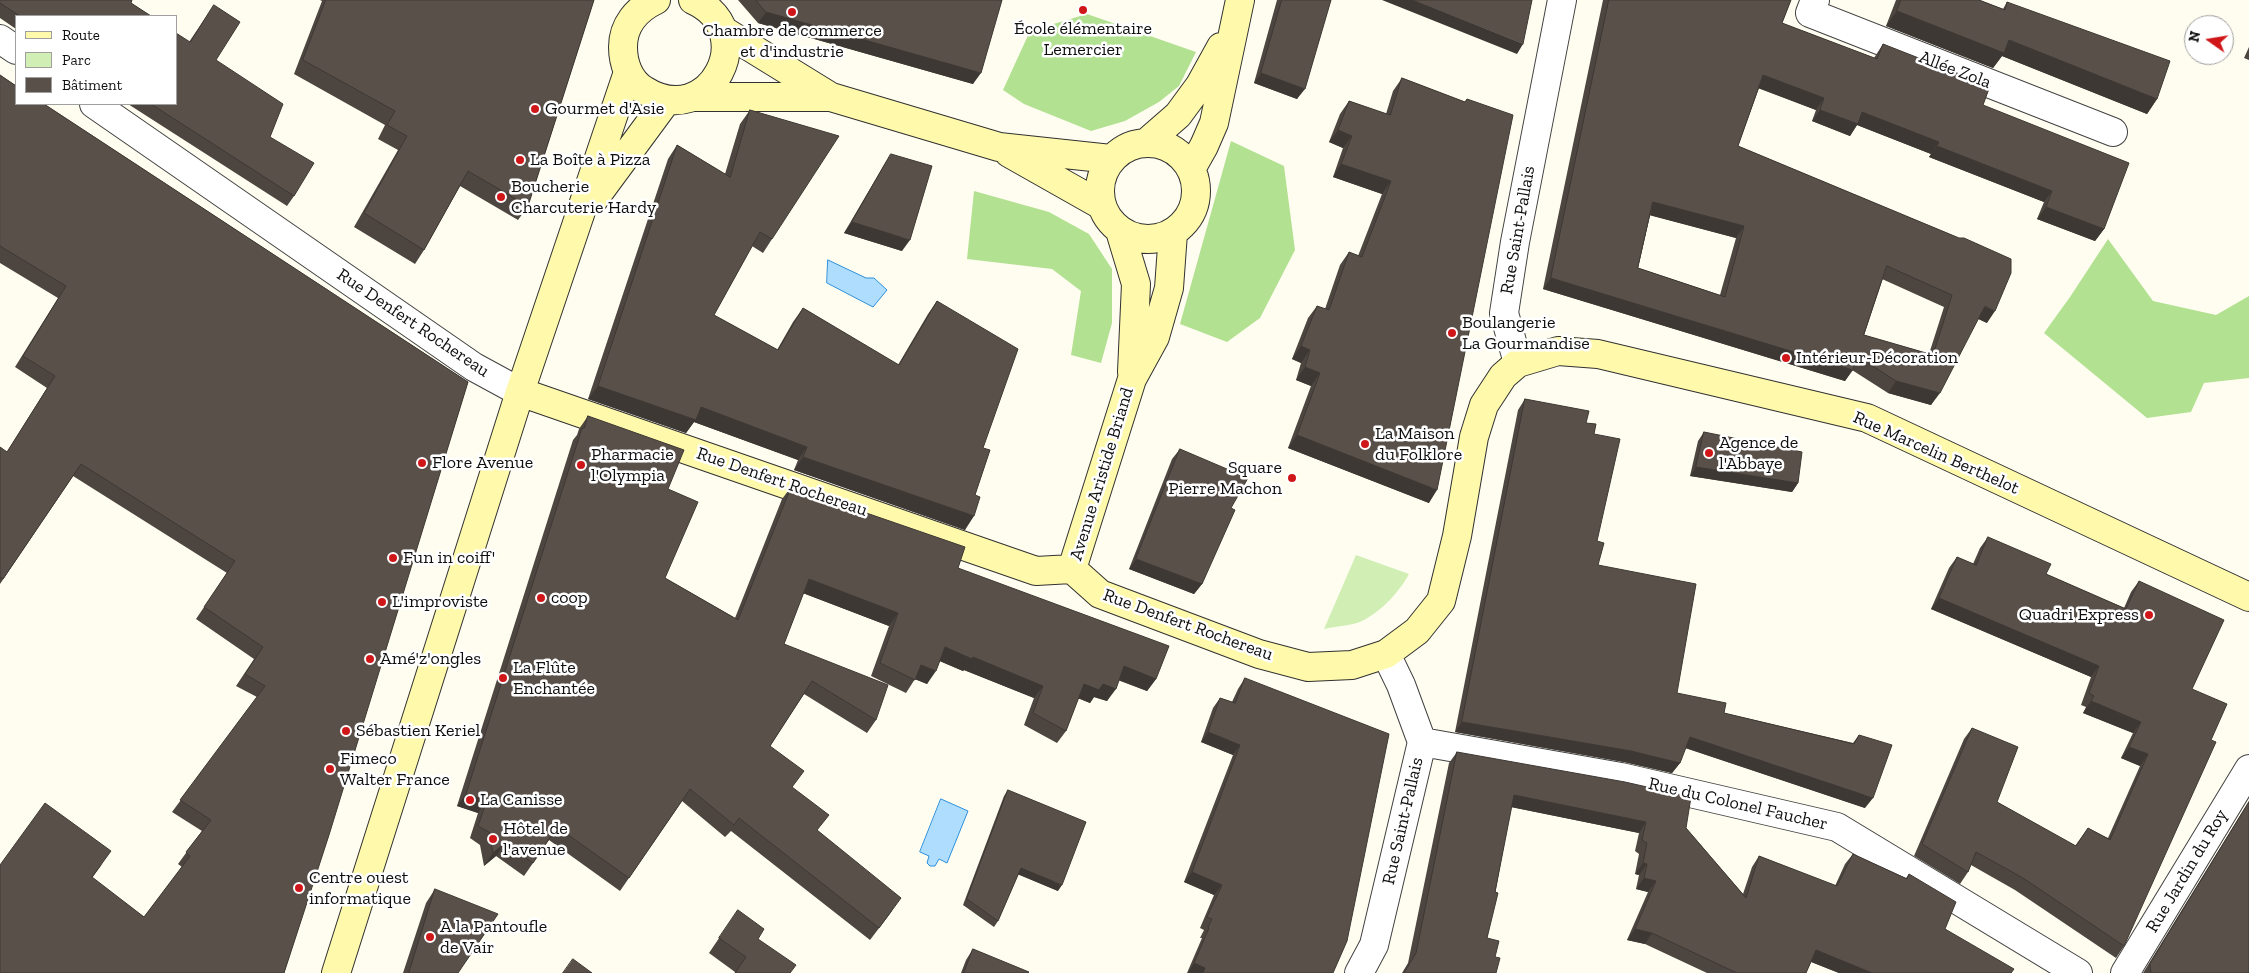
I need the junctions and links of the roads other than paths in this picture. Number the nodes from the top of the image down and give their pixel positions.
1 (656, 0) edge
2 (1562, 0) edge
3 (1815, 0) edge
4 (699, 1) edge
5 (637, 8) edge
6 (1237, 11) edge
7 (724, 31) junction
8 (0, 39) edge
9 (15, 49) edge
10 (628, 72) junction
11 (695, 96) junction
12 (831, 97) junction
13 (667, 100) junction
14 (95, 105) edge
15 (2113, 132) dead end
16 (1147, 142) junction
17 (999, 147) junction
18 (1111, 159) junction
19 (1191, 169) junction
20 (1101, 205) junction
21 (579, 219) junction
22 (1120, 231) junction
23 (1173, 233) junction
24 (1518, 363) junction
25 (1132, 379) junction
26 (520, 392) junction
27 (1072, 569) junction
28 (2249, 598) edge
29 (1386, 654) junction
30 (1422, 742) junction
31 (2249, 768) edge
32 (336, 973) edge
33 (1359, 973) edge
34 (2078, 973) edge
35 (2125, 973) edge

1 - 5 main road
2 - 24 street, Rue Saint-Pallais
3 - 15 street, Allée Zola
4 - 7 main road
5 - 10 main road
6 - 16 main road
6 - 19 main road
7 - 11 main road
7 - 12 main road
8 - 9 street
10 - 13 main road
10 - 21 main road
11 - 12 main road
11 - 13 main road
12 - 17 main road
13 - 21 main road
14 - 26 street, Rue Denfert Rochereau
16 - 18 main road
16 - 19 main road
17 - 18 main road
17 - 20 main road
18 - 20 main road
19 - 23 main road
20 - 22 main road
21 - 26 main road
22 - 23 main road
22 - 25 main road, Avenue Aristide Briand
23 - 25 main road, Avenue Aristide Briand
24 - 28 main road, Rue Marcelin Berthelot
24 - 29 main road
25 - 27 main road, Avenue Aristide Briand
26 - 27 main road, Rue Denfert Rochereau
26 - 32 main road
27 - 29 main road, Rue Denfert Rochereau
29 - 30 street, Rue Saint-Pallais
30 - 33 street, Rue Saint-Pallais
30 - 34 street, Rue du Colonel Faucher
31 - 35 street, Rue Jardin du Roy

